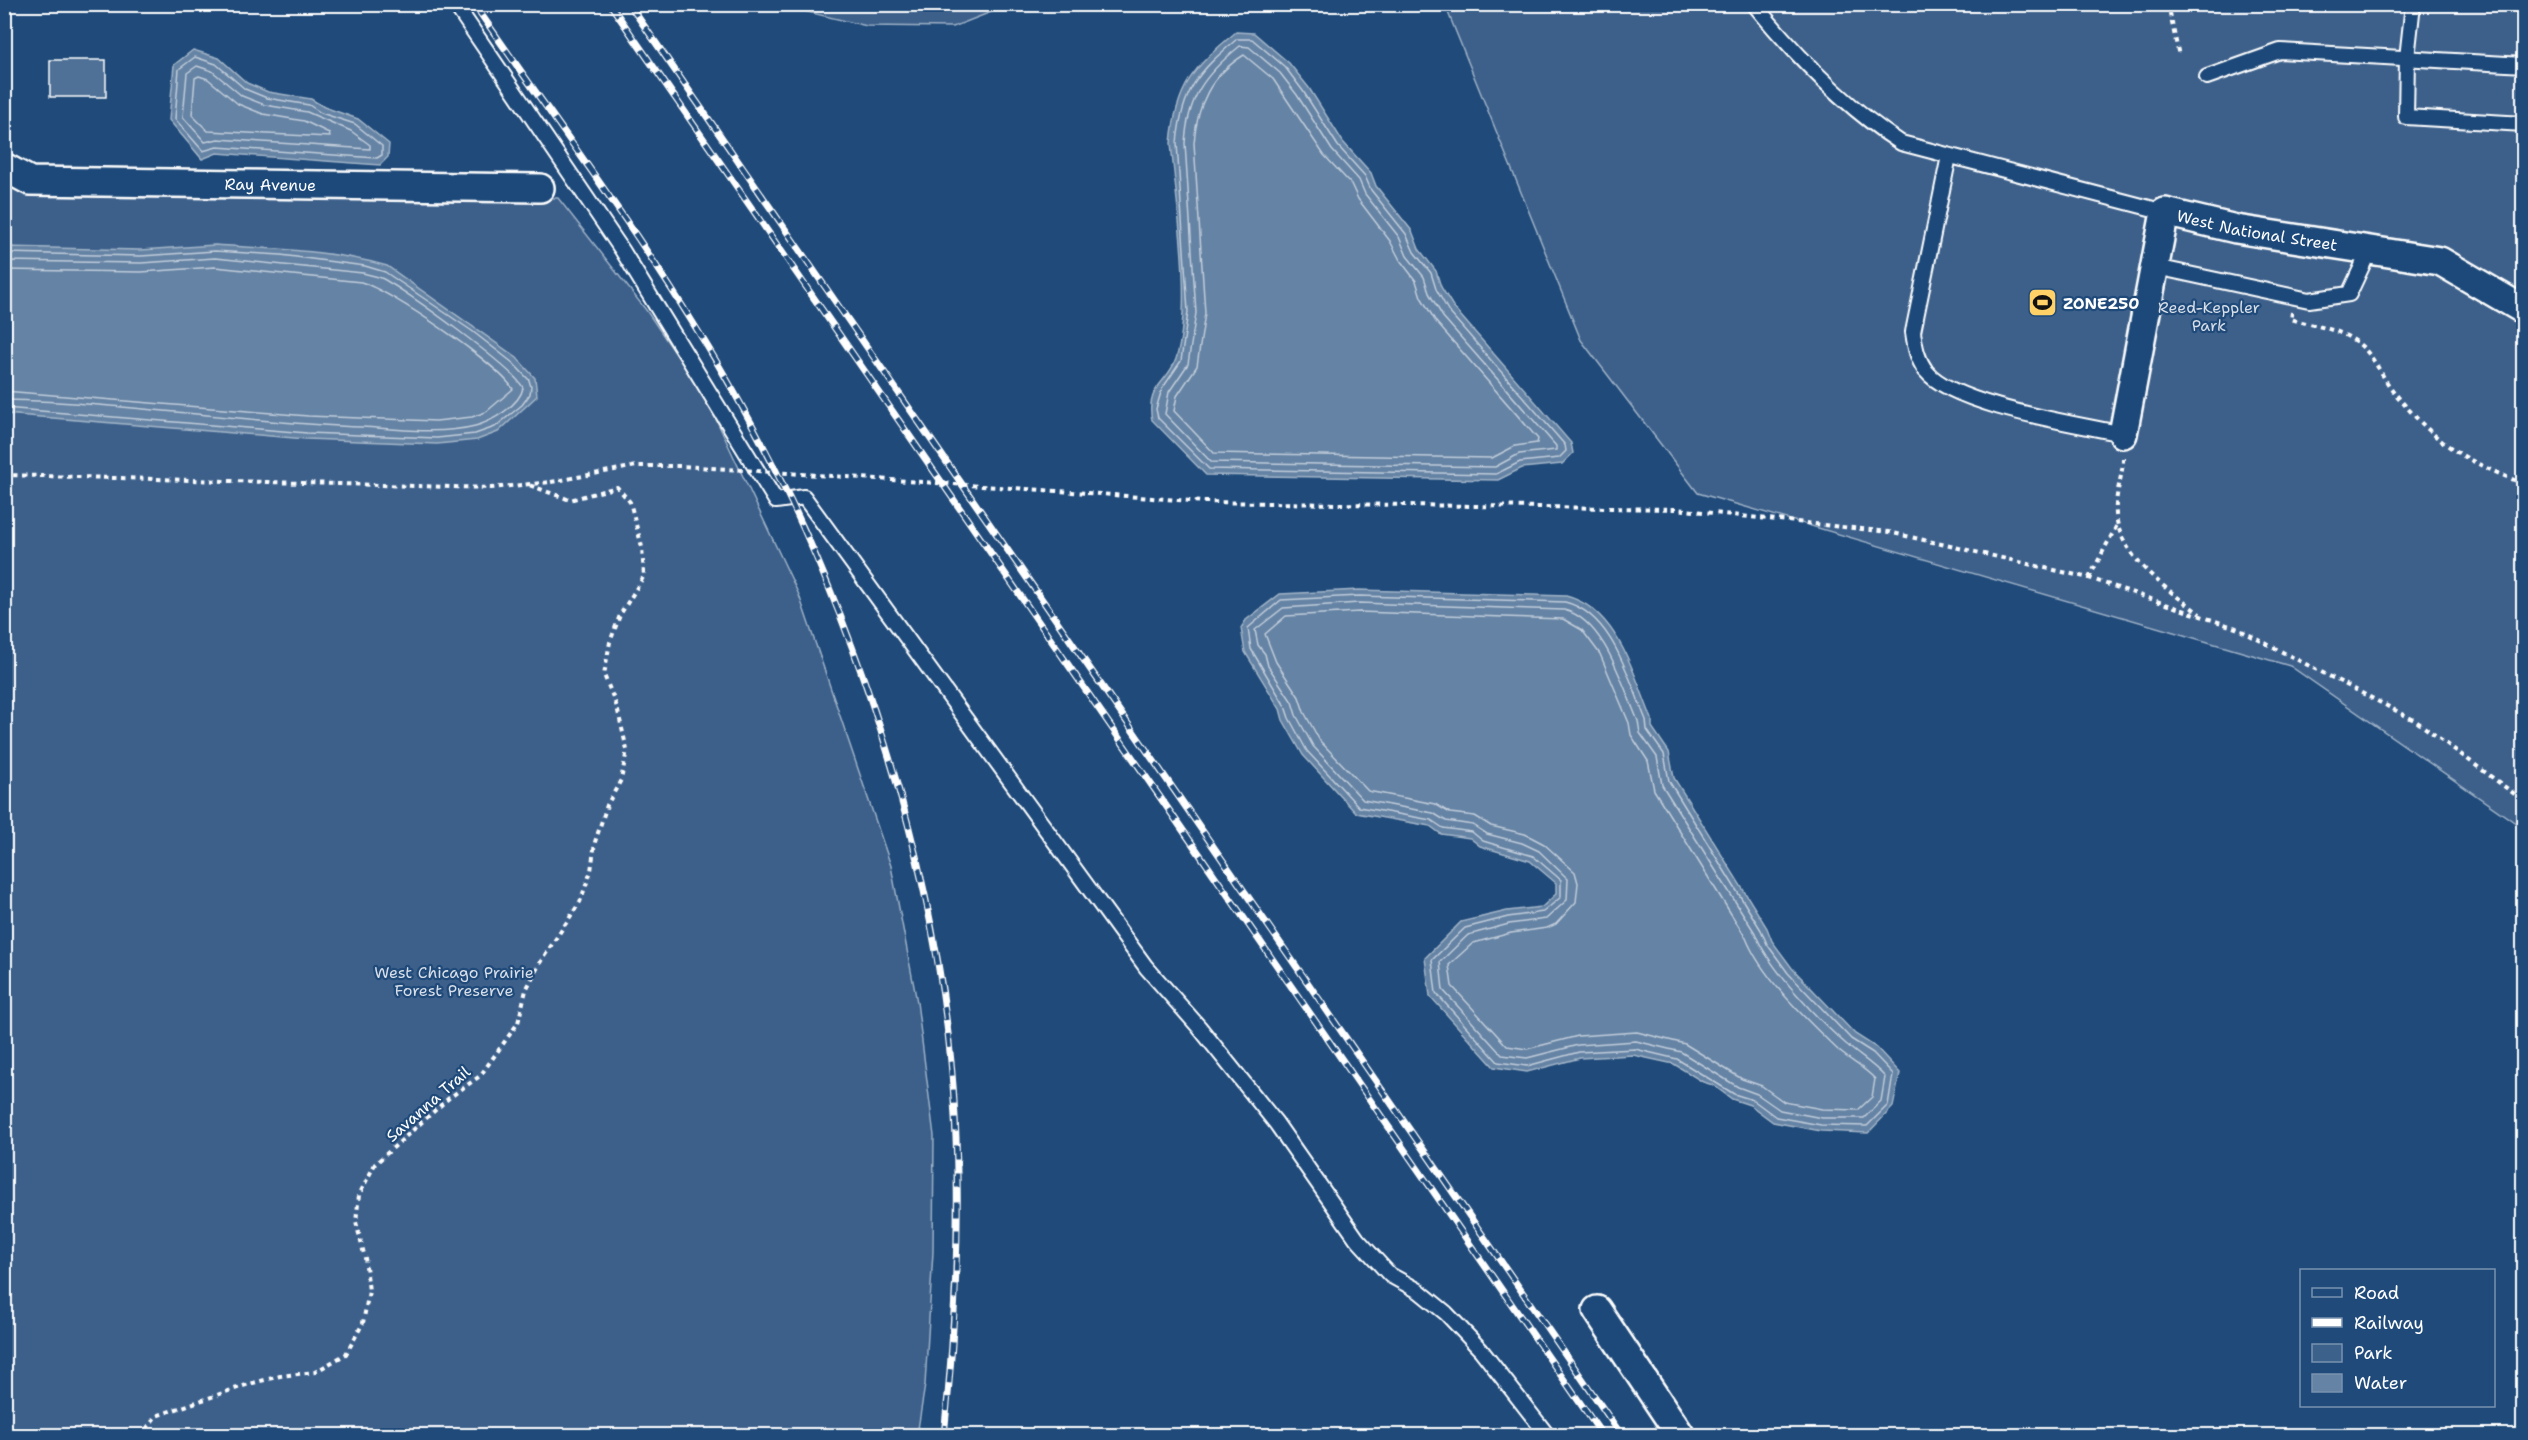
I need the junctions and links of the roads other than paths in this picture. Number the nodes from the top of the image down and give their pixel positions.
1 (455, 4) edge
2 (1754, 4) edge
3 (2413, 4) edge
4 (2407, 58) junction
5 (2523, 64) edge
6 (2207, 77) dead end
7 (2523, 124) edge
8 (1949, 156) junction
9 (4, 167) edge
10 (540, 188) dead end
11 (2165, 212) junction
12 (2370, 249) junction
13 (2156, 267) junction
14 (2523, 310) edge
15 (2123, 434) joint
16 (1597, 1310) dead end
17 (1548, 1436) edge
18 (1681, 1436) edge

1 - 17 lane
2 - 8 lane
3 - 4 lane
4 - 5 lane
4 - 6 lane
4 - 7 lane
8 - 11 lane
8 - 15 lane
9 - 10 street, Ray Avenue
11 - 12 street, West National Street
11 - 13 street, West National Street
12 - 13 lane
12 - 14 street, West National Street
13 - 15 street, West National Street
16 - 18 street

